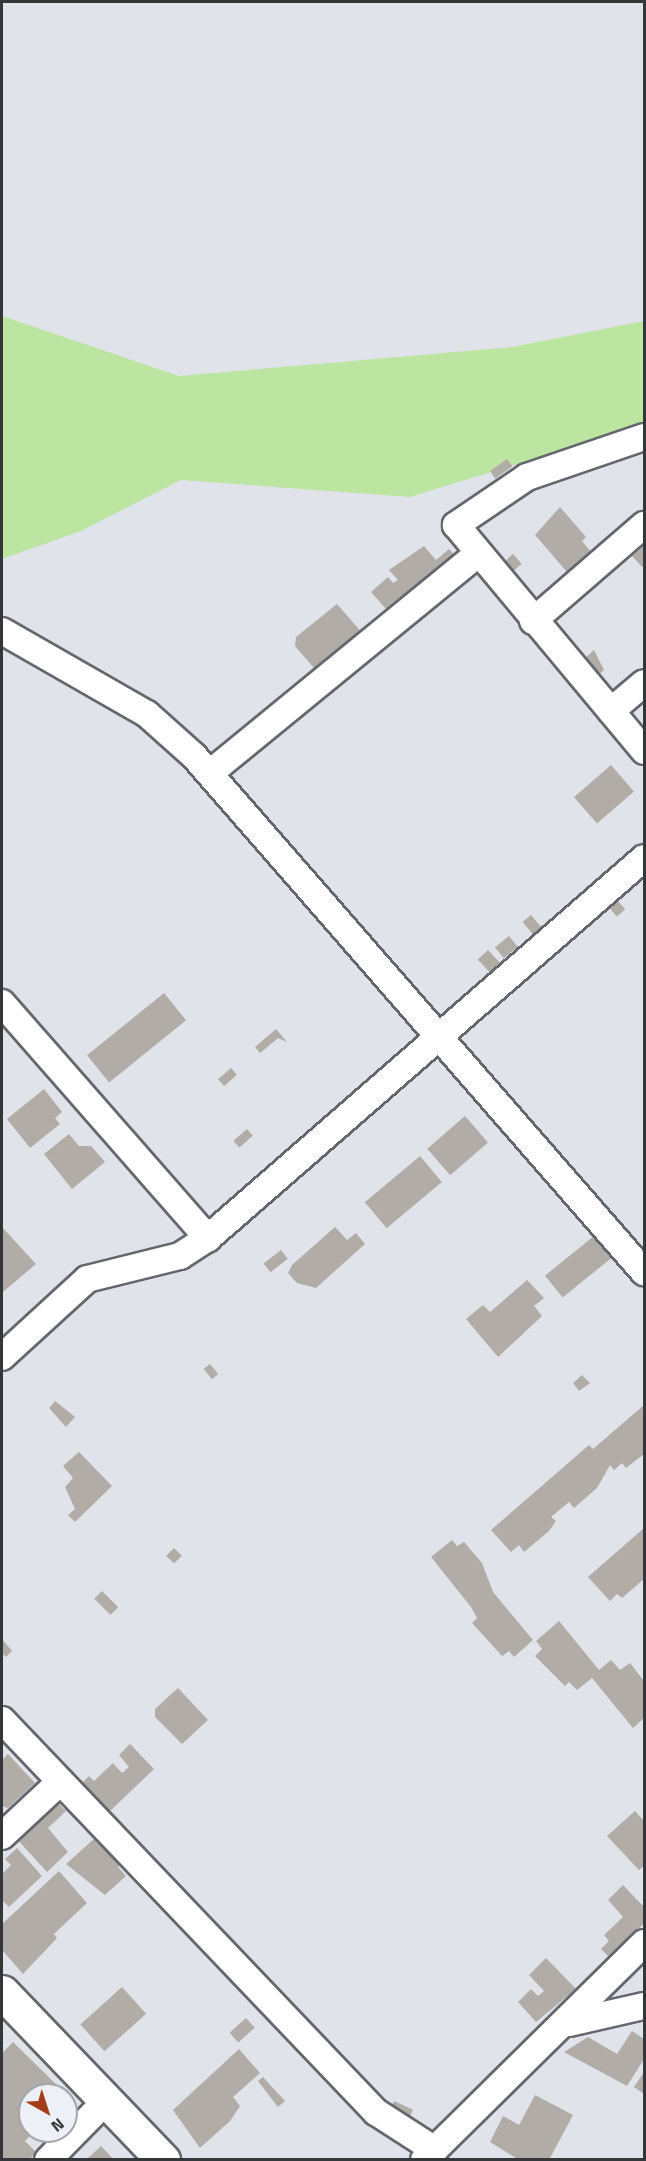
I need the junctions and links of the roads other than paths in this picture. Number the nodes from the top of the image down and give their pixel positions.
1 (645, 437) edge
2 (645, 525) edge
3 (476, 555) junction
4 (533, 621) junction
5 (2, 632) edge
6 (645, 682) edge
7 (611, 711) junction
8 (645, 751) edge
9 (210, 773) junction
10 (645, 858) edge
11 (2, 1003) edge
12 (438, 1033) junction
13 (208, 1238) junction
14 (645, 1272) edge
15 (2, 1357) edge
16 (2, 1720) edge
17 (60, 1782) junction
18 (2, 1836) edge
19 (645, 1943) edge
20 (2, 1992) edge
21 (645, 2006) edge
22 (569, 2023) junction
23 (104, 2103) junction
24 (429, 2155) edge
25 (48, 2160) edge
26 (163, 2160) edge

1 - 3 street
2 - 4 street
3 - 4 street
3 - 9 street
4 - 7 street
5 - 9 street
6 - 7 street
7 - 8 street
9 - 12 street
10 - 12 street
11 - 13 street
12 - 13 street
12 - 14 street
13 - 15 street
16 - 17 street
17 - 18 street
17 - 24 street
19 - 22 street
20 - 23 main road
21 - 22 street
22 - 24 street
23 - 25 street
23 - 26 main road

